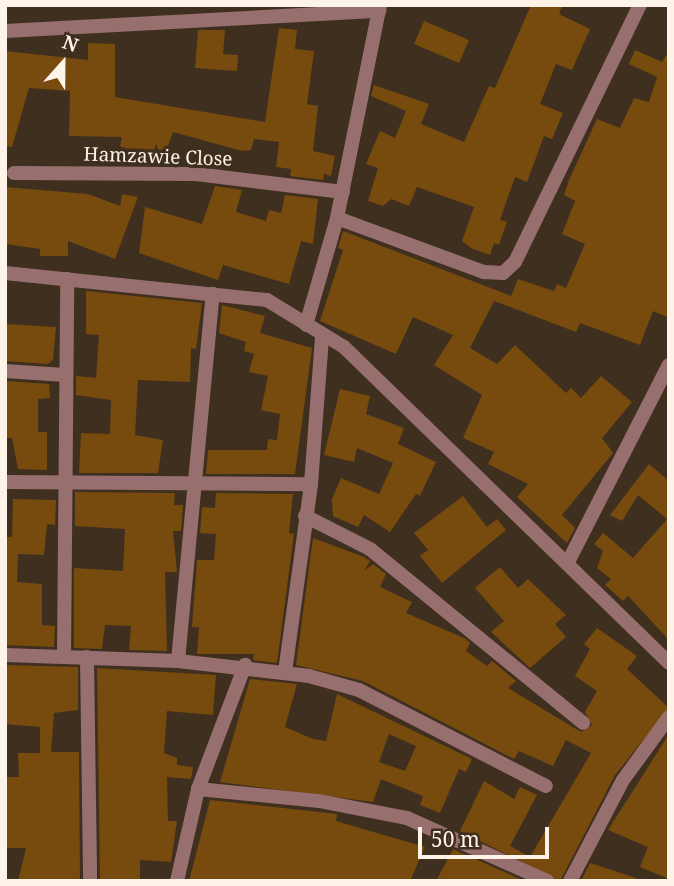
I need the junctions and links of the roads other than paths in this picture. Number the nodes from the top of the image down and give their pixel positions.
1 (640, 5) edge
2 (380, 8) edge
3 (5, 32) edge
4 (14, 173) dead end
5 (343, 192) junction
6 (337, 218) junction
7 (5, 273) edge
8 (67, 279) junction
9 (213, 293) junction
10 (306, 325) junction
11 (322, 337) junction
12 (669, 365) edge
13 (5, 372) edge
14 (65, 375) junction
15 (5, 482) edge
16 (65, 482) junction
17 (198, 482) junction
18 (311, 484) junction
19 (305, 516) junction
20 (569, 560) junction
21 (5, 655) edge
22 (64, 656) junction
23 (87, 657) junction
24 (178, 661) junction
25 (669, 663) edge
26 (245, 666) junction
27 (285, 672) junction
28 (669, 717) edge
29 (583, 723) dead end
30 (546, 786) dead end
31 (198, 789) junction
32 (90, 881) edge
33 (177, 881) edge
34 (547, 881) edge
35 (570, 881) edge

1 - 6 street
2 - 3 street
2 - 5 street
4 - 5 street, Hamzawie Close
5 - 6 street
6 - 10 street
7 - 8 street
8 - 9 street
8 - 14 street
9 - 10 street
9 - 17 street
10 - 11 street
11 - 18 street
11 - 20 street
12 - 20 street
13 - 14 street
14 - 16 street
15 - 16 street
16 - 17 street
16 - 22 street
17 - 18 street
17 - 24 street
18 - 19 street
19 - 27 street
19 - 29 street
20 - 25 street
21 - 22 street
22 - 23 street
23 - 24 street
23 - 32 street
24 - 26 street
26 - 27 street
26 - 31 street
27 - 30 street
28 - 35 street
31 - 33 street
31 - 34 street

